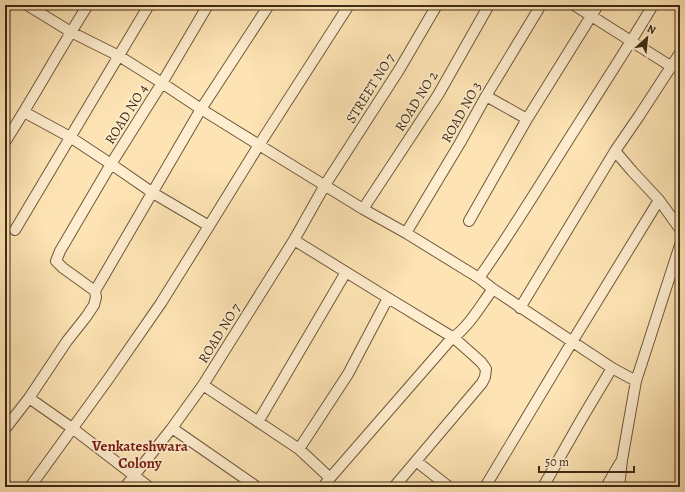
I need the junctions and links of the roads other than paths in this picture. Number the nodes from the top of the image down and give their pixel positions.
1 (27, 5) edge
2 (88, 5) edge
3 (149, 5) edge
4 (208, 5) edge
5 (269, 5) edge
6 (349, 5) edge
7 (437, 5) edge
8 (489, 5) edge
9 (540, 5) edge
10 (574, 5) edge
11 (598, 5) edge
12 (654, 5) edge
13 (591, 16) junction
14 (70, 32) junction
15 (632, 41) junction
16 (680, 53) edge
17 (118, 56) junction
18 (672, 67) junction
19 (162, 82) junction
20 (486, 96) junction
21 (201, 109) junction
22 (24, 112) junction
23 (527, 119) junction
24 (70, 137) junction
25 (5, 142) edge
26 (259, 145) junction
27 (615, 151) junction
28 (111, 164) junction
29 (325, 185) junction
30 (153, 193) junction
31 (659, 200) junction
32 (363, 209) junction
33 (468, 221) dead end
34 (209, 226) junction
35 (680, 229) edge
36 (15, 230) dead end
37 (406, 233) junction
38 (294, 240) junction
39 (680, 245) edge
40 (346, 272) junction
41 (479, 278) junction
42 (492, 289) junction
43 (95, 291) junction
44 (388, 298) junction
45 (520, 308) junction
46 (454, 338) junction
47 (572, 342) junction
48 (612, 368) junction
49 (636, 381) junction
50 (203, 385) junction
51 (29, 398) junction
52 (258, 422) junction
53 (72, 428) junction
54 (172, 428) junction
55 (5, 429) edge
56 (299, 449) junction
57 (622, 460) junction
58 (416, 461) junction
59 (134, 475) junction
60 (330, 478) junction
61 (30, 487) edge
62 (125, 487) edge
63 (149, 487) edge
64 (257, 487) edge
65 (323, 487) edge
66 (394, 487) edge
67 (449, 487) edge
68 (485, 487) edge
69 (543, 487) edge
70 (606, 487) edge
71 (619, 487) edge

1 - 14 street
2 - 14 street
3 - 17 street
4 - 19 street, ROAD NO 4
5 - 21 street
6 - 26 street
7 - 29 street, STREET NO 7
8 - 32 street, ROAD NO 2
9 - 20 street, ROAD NO 3
10 - 13 street
11 - 13 street
12 - 15 street
13 - 15 street
13 - 23 street
14 - 17 street
14 - 22 street
15 - 18 street
15 - 41 street
16 - 18 street
17 - 19 street
17 - 24 street
18 - 27 street
19 - 21 street
19 - 28 street, ROAD NO 4
20 - 23 street
20 - 37 street, ROAD NO 3
21 - 26 street
21 - 30 street
22 - 24 street
22 - 25 street
23 - 33 street
24 - 28 street
24 - 36 street
26 - 29 street
26 - 34 street
27 - 31 street
27 - 45 street
28 - 30 street
28 - 43 street, ROAD NO 4
29 - 32 street
29 - 38 street, ROAD NO 7
30 - 34 street
30 - 43 street
31 - 35 street
31 - 47 street
32 - 37 street
34 - 53 street
37 - 41 street
38 - 40 street
38 - 50 street, ROAD NO 7
39 - 49 street
40 - 44 street
40 - 52 street
41 - 42 street
42 - 45 street
42 - 46 street
43 - 51 street
44 - 46 street
44 - 56 street
45 - 47 street
46 - 58 street
46 - 60 street
47 - 48 street
47 - 68 street
48 - 49 street
48 - 69 street
49 - 57 street
50 - 52 street
50 - 54 street, ROAD NO 7
51 - 53 street
51 - 55 street
52 - 56 street
53 - 59 street
53 - 61 street
54 - 59 street, ROAD NO 7
54 - 64 street
56 - 60 street
57 - 70 street
57 - 71 street
58 - 66 street
58 - 67 street
59 - 62 street, ROAD NO 7
59 - 63 street
60 - 65 street

